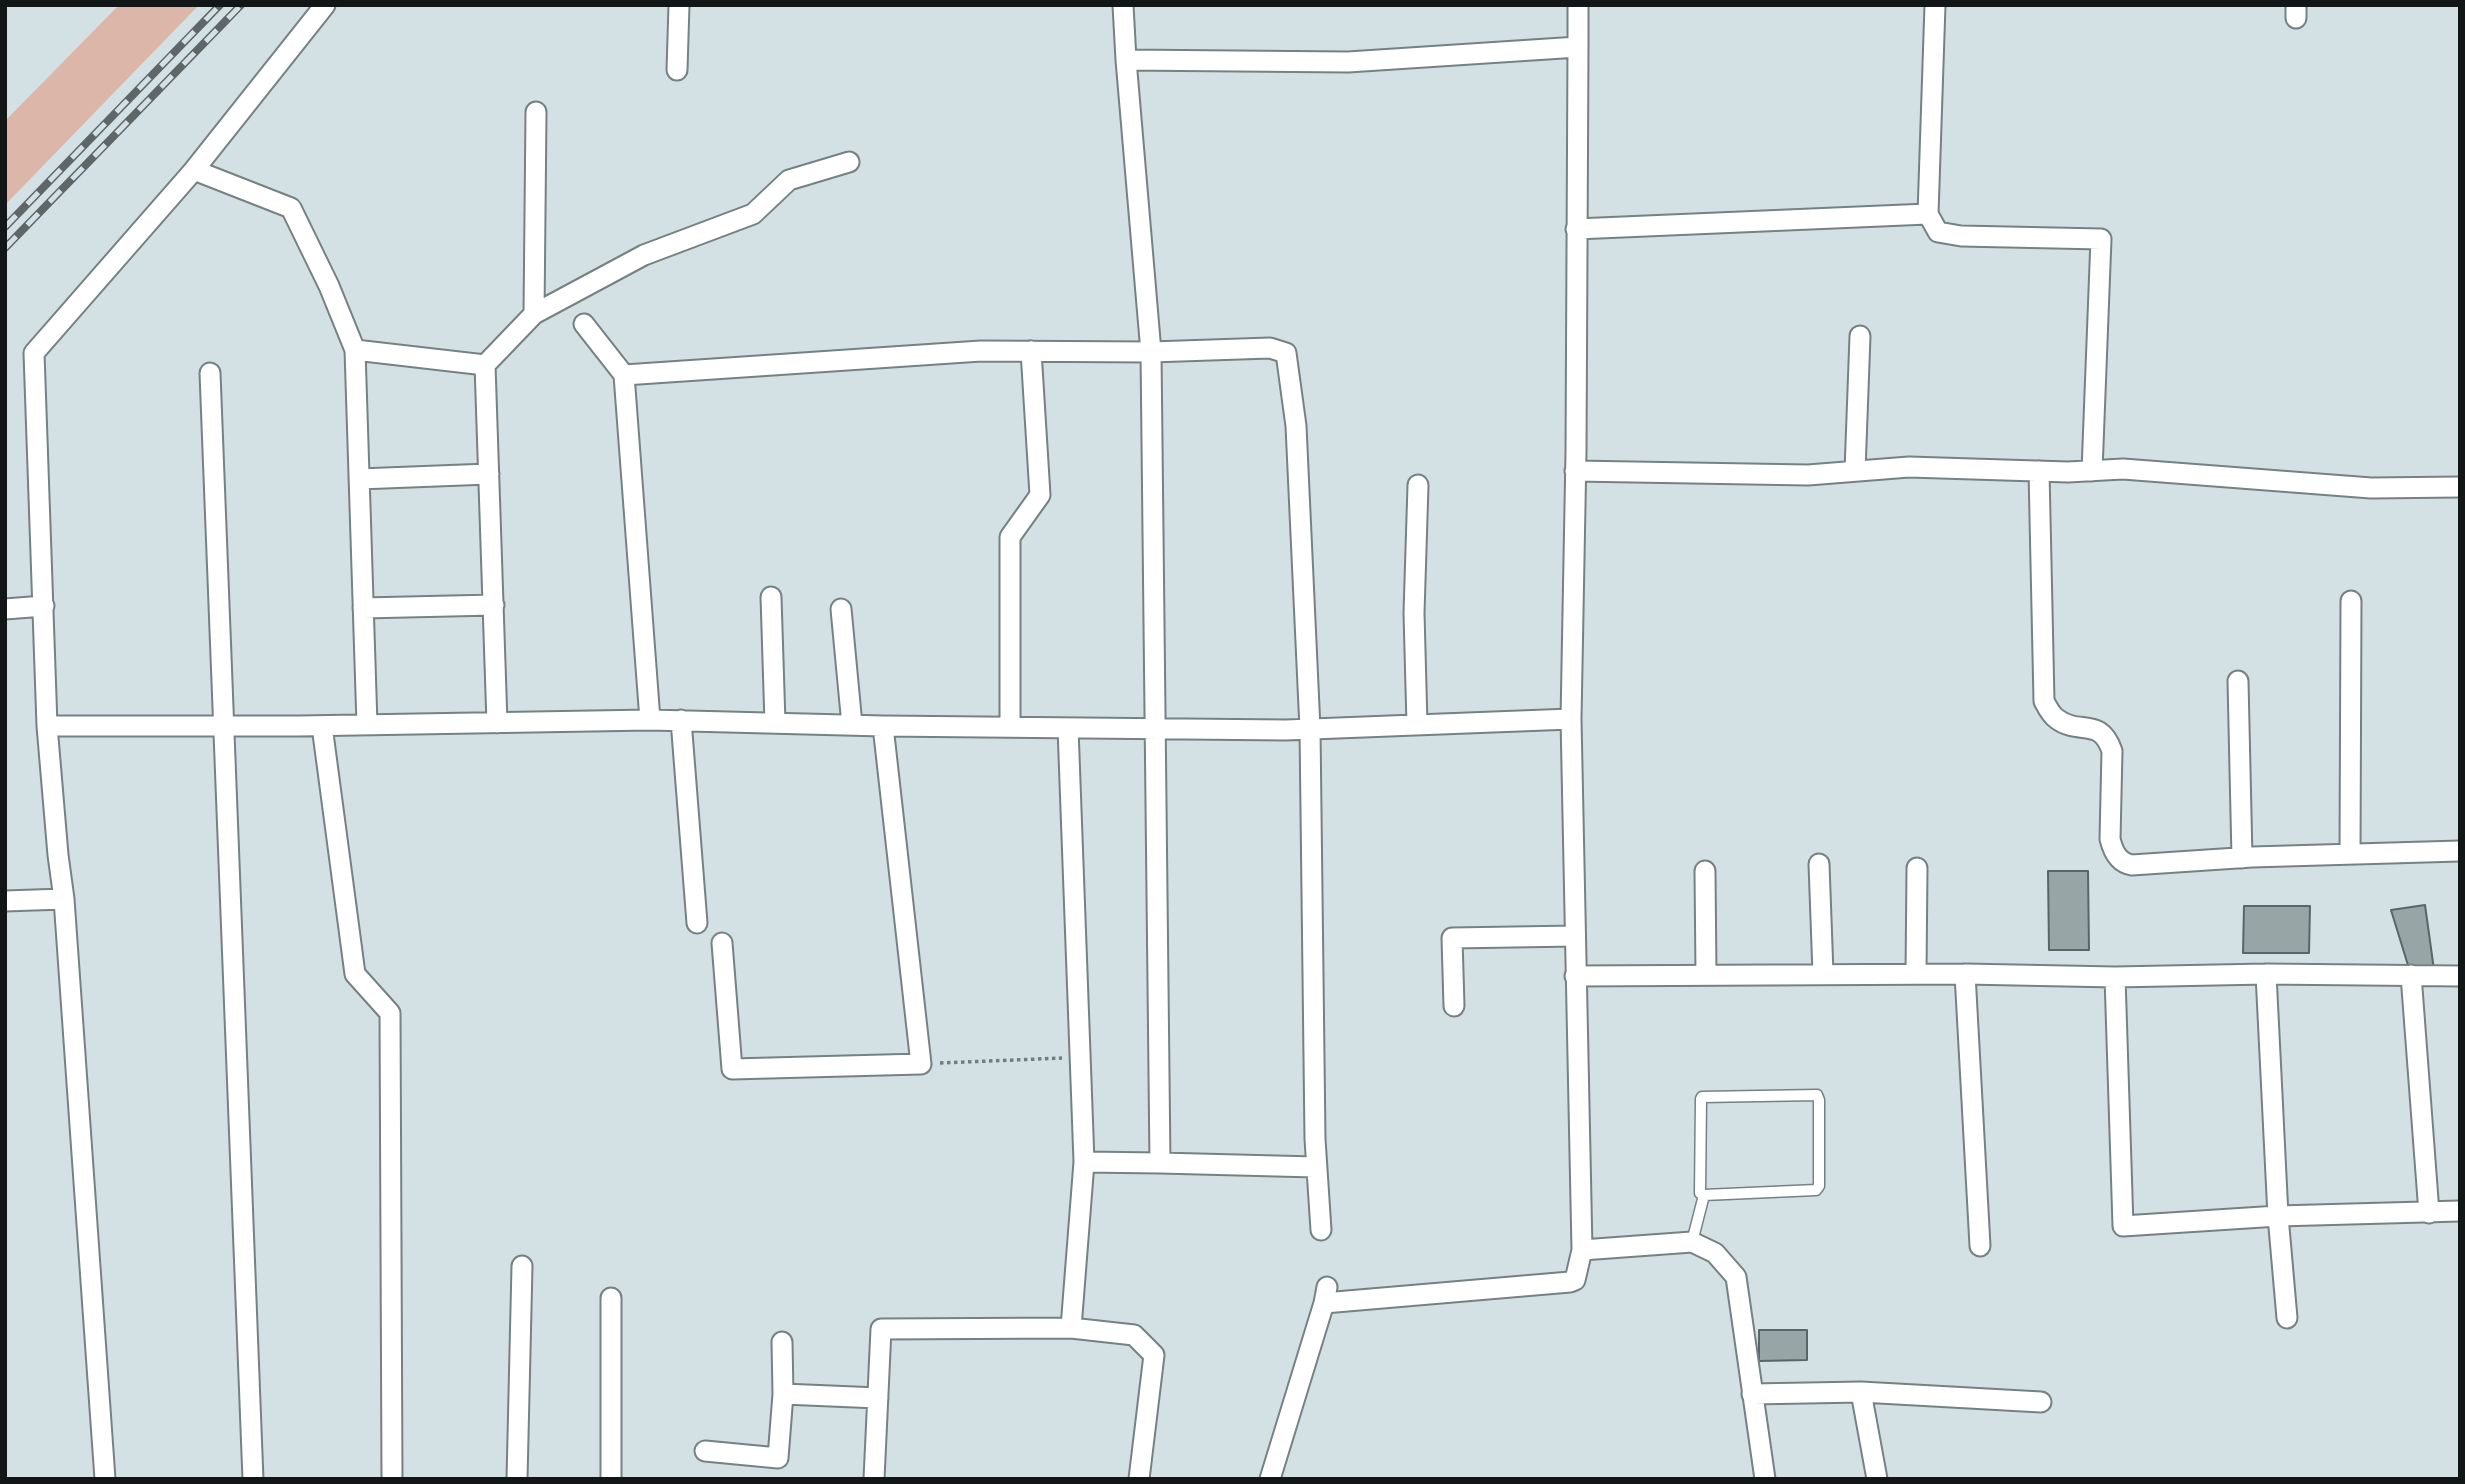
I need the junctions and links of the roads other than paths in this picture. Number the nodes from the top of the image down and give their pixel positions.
1 (325, 5) edge
2 (678, 5) edge
3 (1123, 5) edge
4 (1578, 5) edge
5 (1935, 5) edge
6 (1578, 47) junction
7 (1126, 60) junction
8 (677, 70) dead end
9 (536, 112) dead end
10 (849, 162) dead end
11 (194, 170) junction
12 (1928, 214) junction
13 (1576, 229) junction
14 (534, 314) junction
15 (584, 324) dead end
16 (1860, 336) dead end
17 (355, 349) junction
18 (1031, 351) junction
19 (1151, 352) junction
20 (485, 365) junction
21 (210, 373) dead end
22 (624, 375) junction
23 (1575, 471) junction
24 (1855, 471) junction
25 (2039, 471) junction
26 (2092, 471) junction
27 (489, 474) junction
28 (359, 479) junction
29 (1418, 485) dead end
30 (2460, 487) edge
31 (771, 597) dead end
32 (2351, 601) dead end
33 (494, 604) junction
34 (44, 606) junction
35 (363, 608) junction
36 (5, 609) edge
37 (841, 609) dead end
38 (2238, 681) dead end
39 (1571, 719) junction
40 (650, 720) junction
41 (681, 720) junction
42 (497, 723) junction
43 (775, 723) junction
44 (367, 725) junction
45 (852, 725) junction
46 (1417, 725) junction
47 (47, 726) junction
48 (222, 726) junction
49 (322, 726) junction
50 (883, 726) junction
51 (1010, 727) junction
52 (1068, 728) junction
53 (1154, 729) junction
54 (1310, 729) junction
55 (2460, 852) edge
56 (2350, 854) junction
57 (2242, 858) junction
58 (1819, 864) dead end
59 (1917, 869) dead end
60 (1704, 871) dead end
61 (64, 899) junction
62 (5, 901) edge
63 (697, 923) dead end
64 (1575, 936) junction
65 (722, 943) dead end
66 (1823, 974) junction
67 (1916, 974) junction
68 (1965, 974) junction
69 (2266, 974) junction
70 (1706, 975) junction
71 (2411, 975) junction
72 (1575, 976) junction
73 (2460, 976) edge
74 (2115, 977) junction
75 (1454, 1006) dead end
76 (1084, 1162) junction
77 (1160, 1163) junction
78 (1315, 1167) junction
79 (1704, 1195) junction
80 (2460, 1211) edge
81 (2429, 1213) junction
82 (2278, 1216) junction
83 (1321, 1230) dead end
84 (1692, 1242) junction
85 (1980, 1245) dead end
86 (1583, 1250) junction
87 (522, 1266) dead end
88 (611, 1298) dead end
89 (2287, 1318) dead end
90 (1071, 1328) junction
91 (782, 1342) dead end
92 (1861, 1392) junction
93 (783, 1394) junction
94 (1752, 1394) junction
95 (878, 1398) junction
96 (2041, 1402) dead end
97 (705, 1451) dead end
98 (105, 1479) edge
99 (253, 1479) edge
100 (392, 1479) edge
101 (517, 1479) edge
102 (611, 1479) edge
103 (874, 1479) edge
104 (1139, 1479) edge
105 (1270, 1479) edge
106 (1765, 1479) edge
107 (1877, 1479) edge

1 - 11 street
2 - 8 street
3 - 7 street
4 - 6 street
5 - 12 street
6 - 7 street
6 - 13 street
7 - 19 street
9 - 14 street
10 - 14 street
11 - 17 street
11 - 34 street
12 - 13 street
12 - 26 street
13 - 23 street
14 - 20 street
15 - 22 street
16 - 24 street
17 - 20 street
17 - 28 street
18 - 19 street
18 - 22 street
18 - 51 street
19 - 53 street
19 - 54 street
20 - 27 street
21 - 48 street
22 - 40 street
23 - 24 street
23 - 39 street
24 - 25 street
25 - 26 street
25 - 57 street
26 - 30 street
27 - 28 street
27 - 33 street
28 - 35 street
29 - 46 street
31 - 43 street
32 - 56 street
33 - 35 street
33 - 42 street
34 - 36 street
34 - 47 street
35 - 44 street
37 - 45 street
38 - 57 street
39 - 46 street
39 - 64 street
40 - 41 street
40 - 42 street
41 - 43 street
41 - 63 street
42 - 44 street
43 - 45 street
44 - 49 street
45 - 50 street
46 - 54 street
47 - 48 street
47 - 61 street
48 - 49 street
48 - 99 street
49 - 100 street
50 - 51 street
50 - 65 street
51 - 52 street
52 - 53 street
52 - 76 street
53 - 54 street
53 - 77 street
54 - 78 street
55 - 56 street
56 - 57 street
58 - 66 street
59 - 67 street
60 - 70 street
61 - 62 street
61 - 98 street
64 - 72 street
64 - 75 street
66 - 67 street
66 - 70 street
67 - 68 street
68 - 74 street
68 - 85 street
69 - 71 street
69 - 74 street
69 - 82 street
70 - 72 street
71 - 73 street
71 - 81 street
72 - 86 street
74 - 82 street
76 - 77 street
76 - 90 street
77 - 78 street
78 - 83 street
79 - 79 lane
79 - 84 lane
80 - 81 street
81 - 82 street
82 - 89 street
84 - 86 street
84 - 94 street
86 - 105 street
87 - 101 street
88 - 102 street
90 - 95 street
90 - 104 street
91 - 93 street
92 - 94 street
92 - 96 street
92 - 107 street
93 - 95 street
93 - 97 street
94 - 106 street
95 - 103 street

